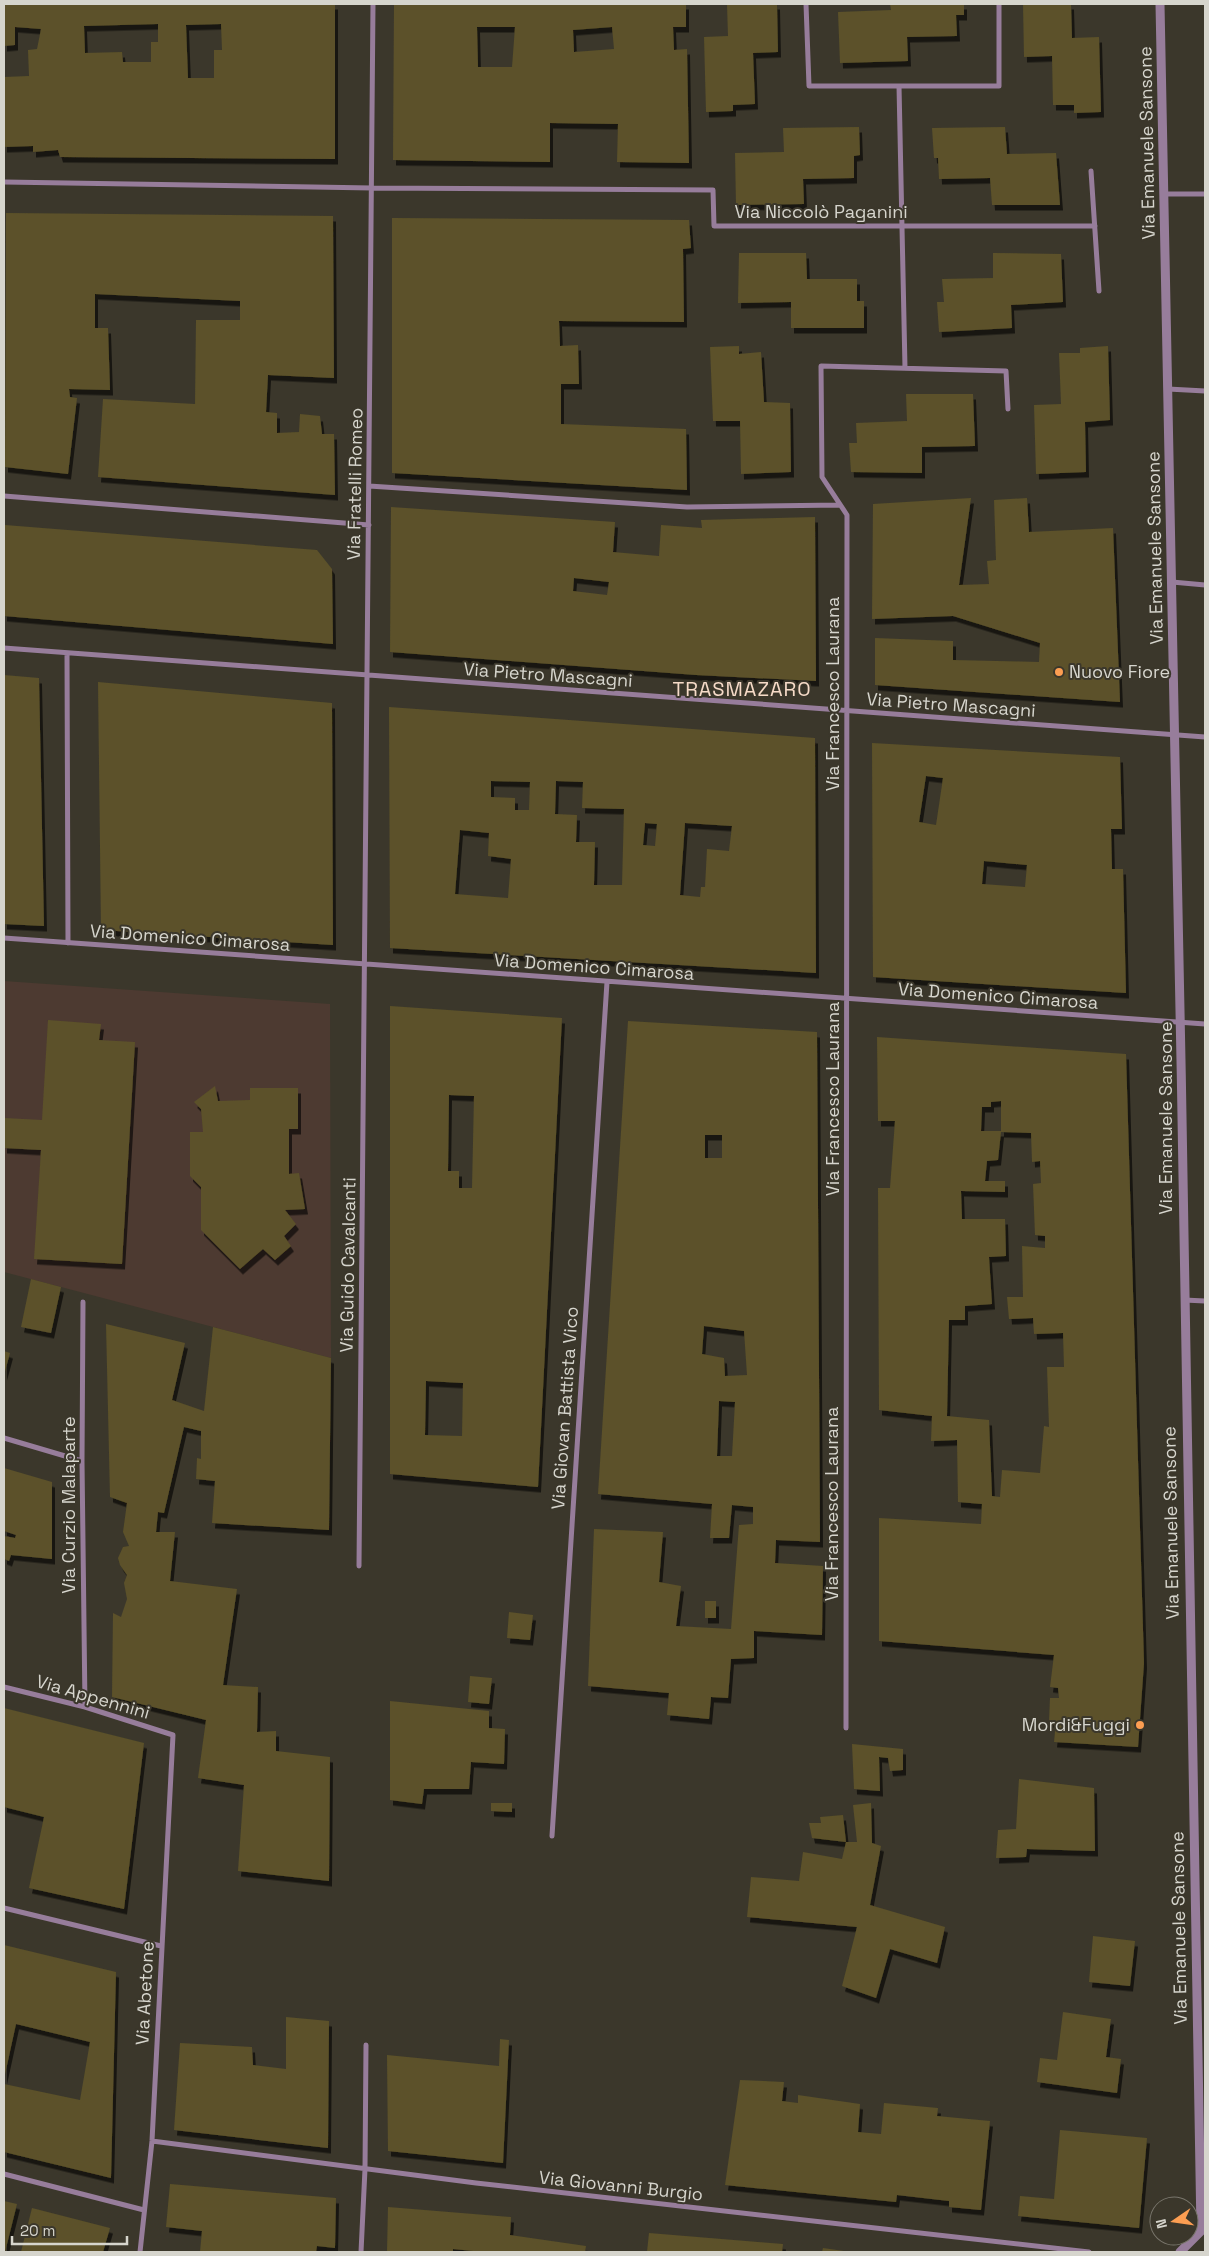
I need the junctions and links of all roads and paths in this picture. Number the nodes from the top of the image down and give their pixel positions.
1 (373, 4) edge
2 (806, 4) edge
3 (999, 4) edge
4 (1160, 4) edge
5 (899, 86) junction
6 (1091, 171) dead end
7 (4, 182) edge
8 (372, 188) junction
9 (1165, 194) junction
10 (1205, 194) edge
11 (902, 226) junction
12 (1095, 226) junction
13 (1099, 291) dead end
14 (905, 368) junction
15 (1168, 389) junction
16 (1205, 391) edge
17 (1008, 409) dead end
18 (369, 486) junction
19 (4, 496) edge
20 (840, 505) junction
21 (369, 525) junction
22 (1171, 582) junction
23 (1205, 585) edge
24 (4, 648) edge
25 (67, 653) junction
26 (367, 676) junction
27 (847, 711) junction
28 (1175, 736) junction
29 (1205, 737) edge
30 (4, 938) edge
31 (68, 943) junction
32 (365, 964) junction
33 (607, 982) junction
34 (846, 999) junction
35 (1182, 1023) junction
36 (1205, 1024) edge
37 (1184, 1300) junction
38 (1205, 1301) edge
39 (83, 1302) dead end
40 (4, 1438) edge
41 (82, 1461) junction
42 (359, 1566) dead end
43 (4, 1687) edge
44 (85, 1707) junction
45 (846, 1728) dead end
46 (173, 1735) joint
47 (552, 1836) dead end
48 (4, 1908) edge
49 (161, 1946) junction
50 (366, 2045) dead end
51 (152, 2141) junction
52 (365, 2169) junction
53 (4, 2174) edge
54 (144, 2210) junction
55 (1203, 2234) edge
56 (140, 2252) edge
57 (361, 2252) edge
58 (1089, 2252) edge
59 (1180, 2252) edge

1 - 8 street, Via Fratelli Romeo
2 - 5 street
3 - 5 street
4 - 9 street, Via Emanuele Sansone
5 - 11 street
6 - 12 street
7 - 8 street
8 - 11 street, Via Niccolò Paganini
8 - 18 street, Via Fratelli Romeo
9 - 10 street
9 - 15 street, Via Emanuele Sansone
11 - 12 street, Via Niccolò Paganini
11 - 14 street
12 - 13 street
14 - 17 street
14 - 20 street, Via Francesco Laurana
15 - 16 street
15 - 22 street, Via Emanuele Sansone
18 - 20 street
18 - 21 street, Via Fratelli Romeo
19 - 21 street
20 - 27 street, Via Francesco Laurana
21 - 26 street, Via Fratelli Romeo
22 - 23 street
22 - 28 street, Via Emanuele Sansone
24 - 25 street, Via Pietro Mascagni
25 - 26 street, Via Pietro Mascagni
25 - 31 street
26 - 27 street, Via Pietro Mascagni
26 - 32 street, Via Fratelli Romeo
27 - 28 street, Via Pietro Mascagni
27 - 34 street, Via Francesco Laurana
28 - 29 street, Via Pietro Mascagni
28 - 35 street, Via Emanuele Sansone
30 - 31 street, Via Domenico Cimarosa
31 - 32 street, Via Domenico Cimarosa
32 - 33 street, Via Domenico Cimarosa
32 - 42 street, Via Guido Cavalcanti
33 - 34 street, Via Domenico Cimarosa
33 - 47 street, Via Giovan Battista Vico
34 - 35 street, Via Domenico Cimarosa
34 - 45 street, Via Francesco Laurana
35 - 36 street, Via Domenico Cimarosa
35 - 37 street, Via Emanuele Sansone
37 - 38 street
37 - 55 street, Via Emanuele Sansone
39 - 41 street, Via Curzio Malaparte
40 - 41 street
41 - 44 street, Via Curzio Malaparte
43 - 44 street, Via Appennini
44 - 46 street, Via Appennini
46 - 49 street, Via Abetone
48 - 49 street
49 - 51 street, Via Abetone
50 - 52 street
51 - 52 street, Via Giovanni Burgio
51 - 54 street, Via Abetone
52 - 57 street
52 - 58 street, Via Giovanni Burgio
53 - 54 street
54 - 56 street, Via Abetone
55 - 59 street

